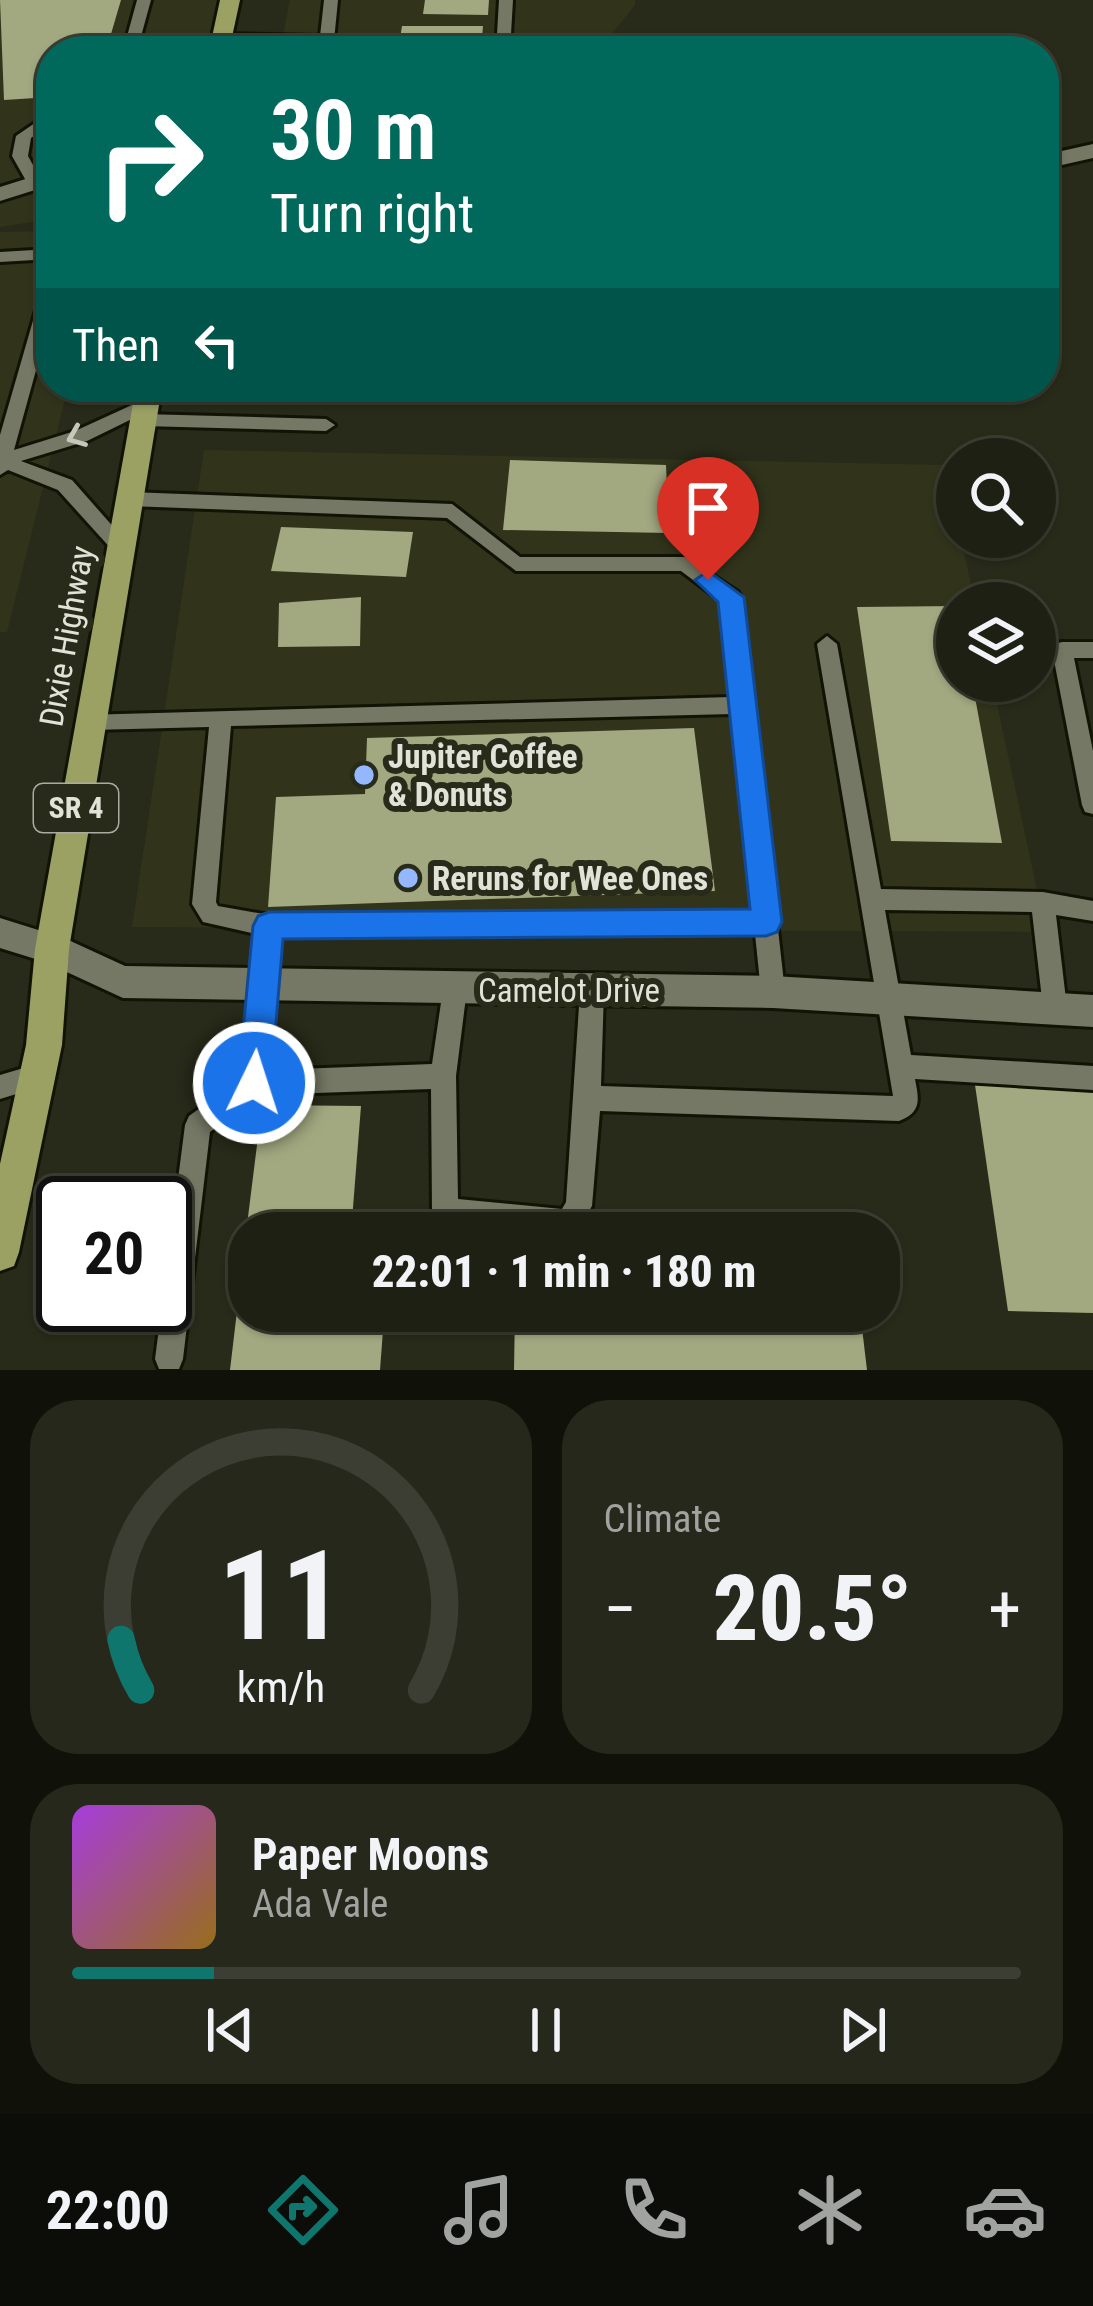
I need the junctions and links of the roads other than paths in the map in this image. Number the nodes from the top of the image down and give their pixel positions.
1 (143, 0) edge
2 (230, 0) edge
3 (331, 0) edge
4 (506, 0) edge
5 (134, 36) edge
6 (222, 36) edge
7 (328, 36) edge
8 (504, 36) edge
9 (36, 127) edge
10 (1093, 151) edge
11 (1059, 159) edge
12 (36, 173) edge
13 (36, 182) edge
14 (0, 194) edge
15 (36, 255) edge
16 (0, 257) edge
17 (36, 339) edge
18 (146, 404) edge
19 (326, 425) dead end
20 (1, 464) edge
21 (129, 499) junction
22 (121, 547) junction
23 (827, 644) dead end
24 (1093, 650) edge
25 (745, 705) junction
26 (221, 718) junction
27 (91, 722) junction
28 (1093, 805) edge
29 (874, 899) junction
30 (1043, 902) junction
31 (1093, 911) edge
32 (766, 922) junction
33 (269, 926) junction
34 (0, 933) edge
35 (52, 949) junction
36 (262, 987) junction
37 (455, 989) junction
38 (592, 991) junction
39 (773, 992) junction
40 (891, 999) junction
41 (1055, 1009) junction
42 (1093, 1010) edge
43 (901, 1066) junction
44 (37, 1076) junction
45 (443, 1076) junction
46 (1093, 1078) edge
47 (254, 1083) junction
48 (0, 1087) edge
49 (588, 1098) junction
50 (8, 1173) edge
51 (0, 1252) edge
52 (170, 1359) dead end

1 - 5 lane
2 - 6 main road
3 - 7 lane
4 - 8 lane
9 - 12 lane
10 - 11 street
13 - 14 street
15 - 16 lane
17 - 20 lane
18 - 19 lane
18 -> 20 lane
18 - 21 main road, Dixie Highway / SR 4
20 - 22 lane
21 - 22 main road, Dixie Highway / SR 4
21 - 25 lane
22 - 27 main road, Dixie Highway / SR 4
23 - 29 lane
24 - 28 lane
25 - 26 lane
25 - 32 lane
26 - 27 lane
26 - 33 lane
27 - 35 main road, Dixie Highway / SR 4
29 - 30 lane
29 - 40 lane
30 - 31 lane
30 - 41 lane
32 - 33 lane
32 - 39 lane
33 - 36 lane
34 - 35 street, Camelot Drive
35 - 36 street, Camelot Drive
35 - 44 main road, Dixie Highway / SR 4
36 - 37 street, Camelot Drive
36 - 47 lane
37 - 38 street, Camelot Drive
37 - 45 lane
38 - 39 street, Camelot Drive
38 - 49 lane
39 - 40 street, Camelot Drive
40 - 41 street, Camelot Drive
40 - 43 lane
41 - 42 street, Camelot Drive
43 - 46 lane
43 - 49 lane
44 - 48 lane
44 - 50 main road, Dixie Highway / SR 4
45 - 47 lane
45 - 49 lane
47 - 52 lane
50 - 51 main road, Dixie Highway / SR 4

